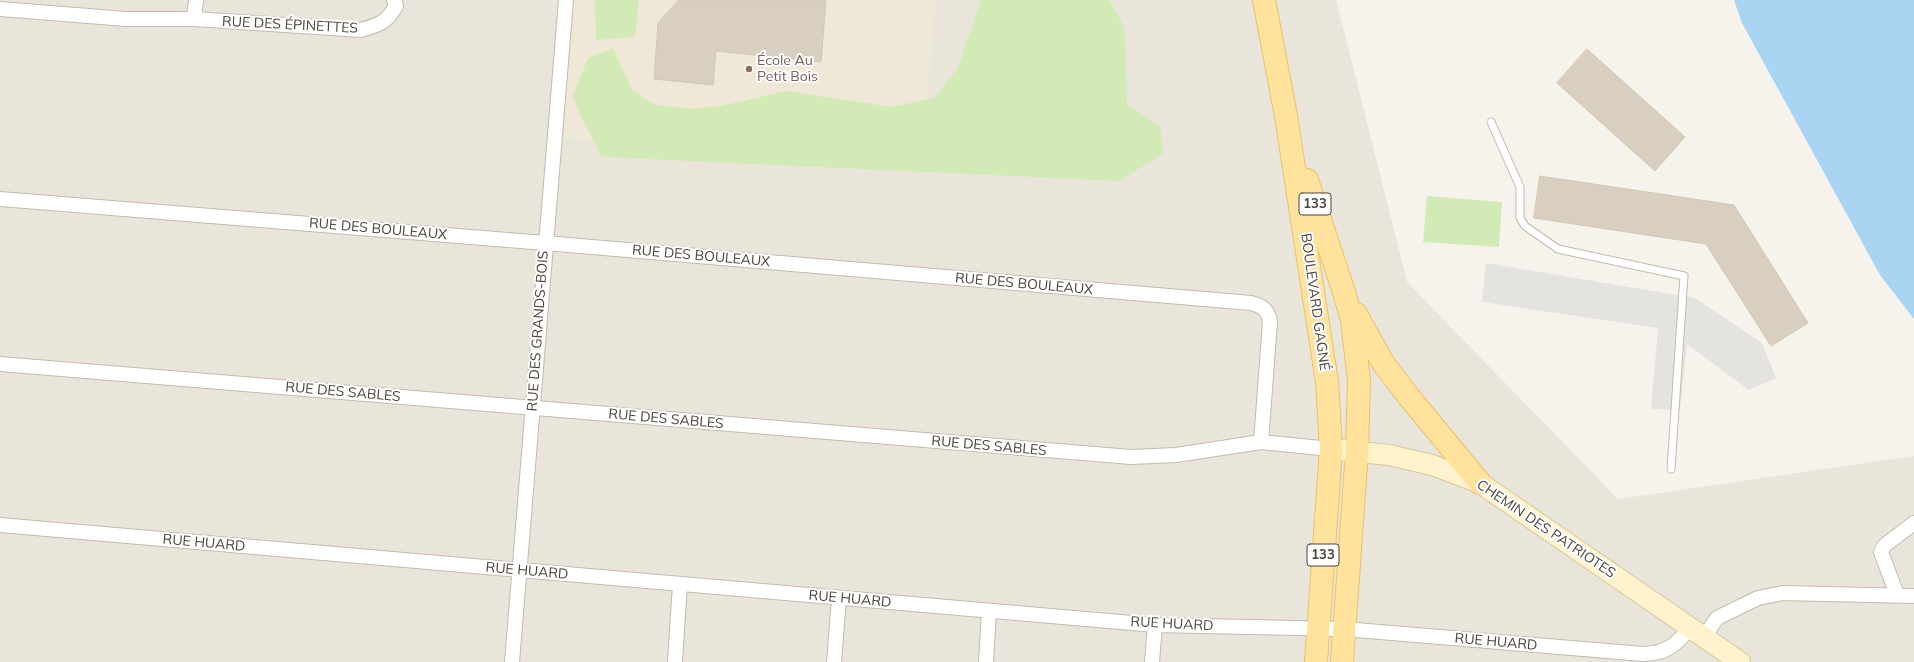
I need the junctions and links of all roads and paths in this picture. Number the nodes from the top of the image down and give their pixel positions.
1 (196, 0) edge
2 (394, 0) edge
3 (566, 0) edge
4 (1264, 0) edge
5 (28, 6) edge
6 (0, 9) edge
7 (194, 19) junction
8 (1286, 116) junction
9 (1491, 122) dead end
10 (0, 199) edge
11 (545, 243) junction
12 (1344, 292) junction
13 (0, 364) edge
14 (532, 408) junction
15 (1261, 442) junction
16 (1331, 449) junction
17 (1357, 451) junction
18 (1671, 469) dead end
19 (1480, 483) junction
20 (1914, 523) edge
21 (0, 525) edge
22 (519, 571) junction
23 (680, 584) junction
24 (1897, 595) junction
25 (1914, 596) edge
26 (839, 598) junction
27 (989, 611) junction
28 (1155, 625) junction
29 (1344, 629) junction
30 (1318, 630) junction
31 (1697, 633) junction
32 (512, 662) edge
33 (675, 662) edge
34 (834, 662) edge
35 (986, 662) edge
36 (1152, 662) edge
37 (1316, 662) edge
38 (1342, 662) edge
39 (1740, 662) edge

1 - 7 street
2 - 7 street, RUE DES ÉPINETTES
3 - 11 street, RUE DES GRANDS-BOIS
4 - 8 main road, 133
5 - 6 street, RUE DES ÉPINETTES
5 - 7 street, RUE DES ÉPINETTES
8 - 12 main road, BOULEVARD GAGNÉ / 133
8 - 16 main road, BOULEVARD GAGNÉ / 133
9 - 18 lane
10 - 11 street, RUE DES BOULEAUX
11 - 14 street, RUE DES GRANDS-BOIS
11 - 15 street, RUE DES BOULEAUX
12 - 17 main road, BOULEVARD GAGNÉ / 133
12 - 19 main road
13 - 14 street, RUE DES SABLES
14 - 15 street, RUE DES SABLES
14 - 22 street, RUE DES GRANDS-BOIS
15 - 16 street, RUE DES SABLES
16 - 17 street, CHEMIN DES PATRIOTES
16 - 30 main road, BOULEVARD GAGNÉ / 133
17 - 19 street, CHEMIN DES PATRIOTES
17 - 29 main road, BOULEVARD GAGNÉ / 133
19 - 31 street, CHEMIN DES PATRIOTES
20 - 24 street
21 - 22 street, RUE HUARD
22 - 23 street, RUE HUARD
22 - 32 street, RUE DES GRANDS-BOIS
23 - 26 street, RUE HUARD
23 - 33 street
24 - 25 street, RUE HUARD
24 - 31 street, RUE HUARD
26 - 27 street, RUE HUARD
26 - 34 street
27 - 28 street, RUE HUARD
27 - 35 street
28 - 30 street, RUE HUARD
28 - 36 street
29 - 30 street, RUE HUARD
29 - 31 street, RUE HUARD
29 - 38 main road, BOULEVARD GAGNÉ / 133
30 - 37 main road, BOULEVARD GAGNÉ / 133
31 - 39 street, CHEMIN DES PATRIOTES

